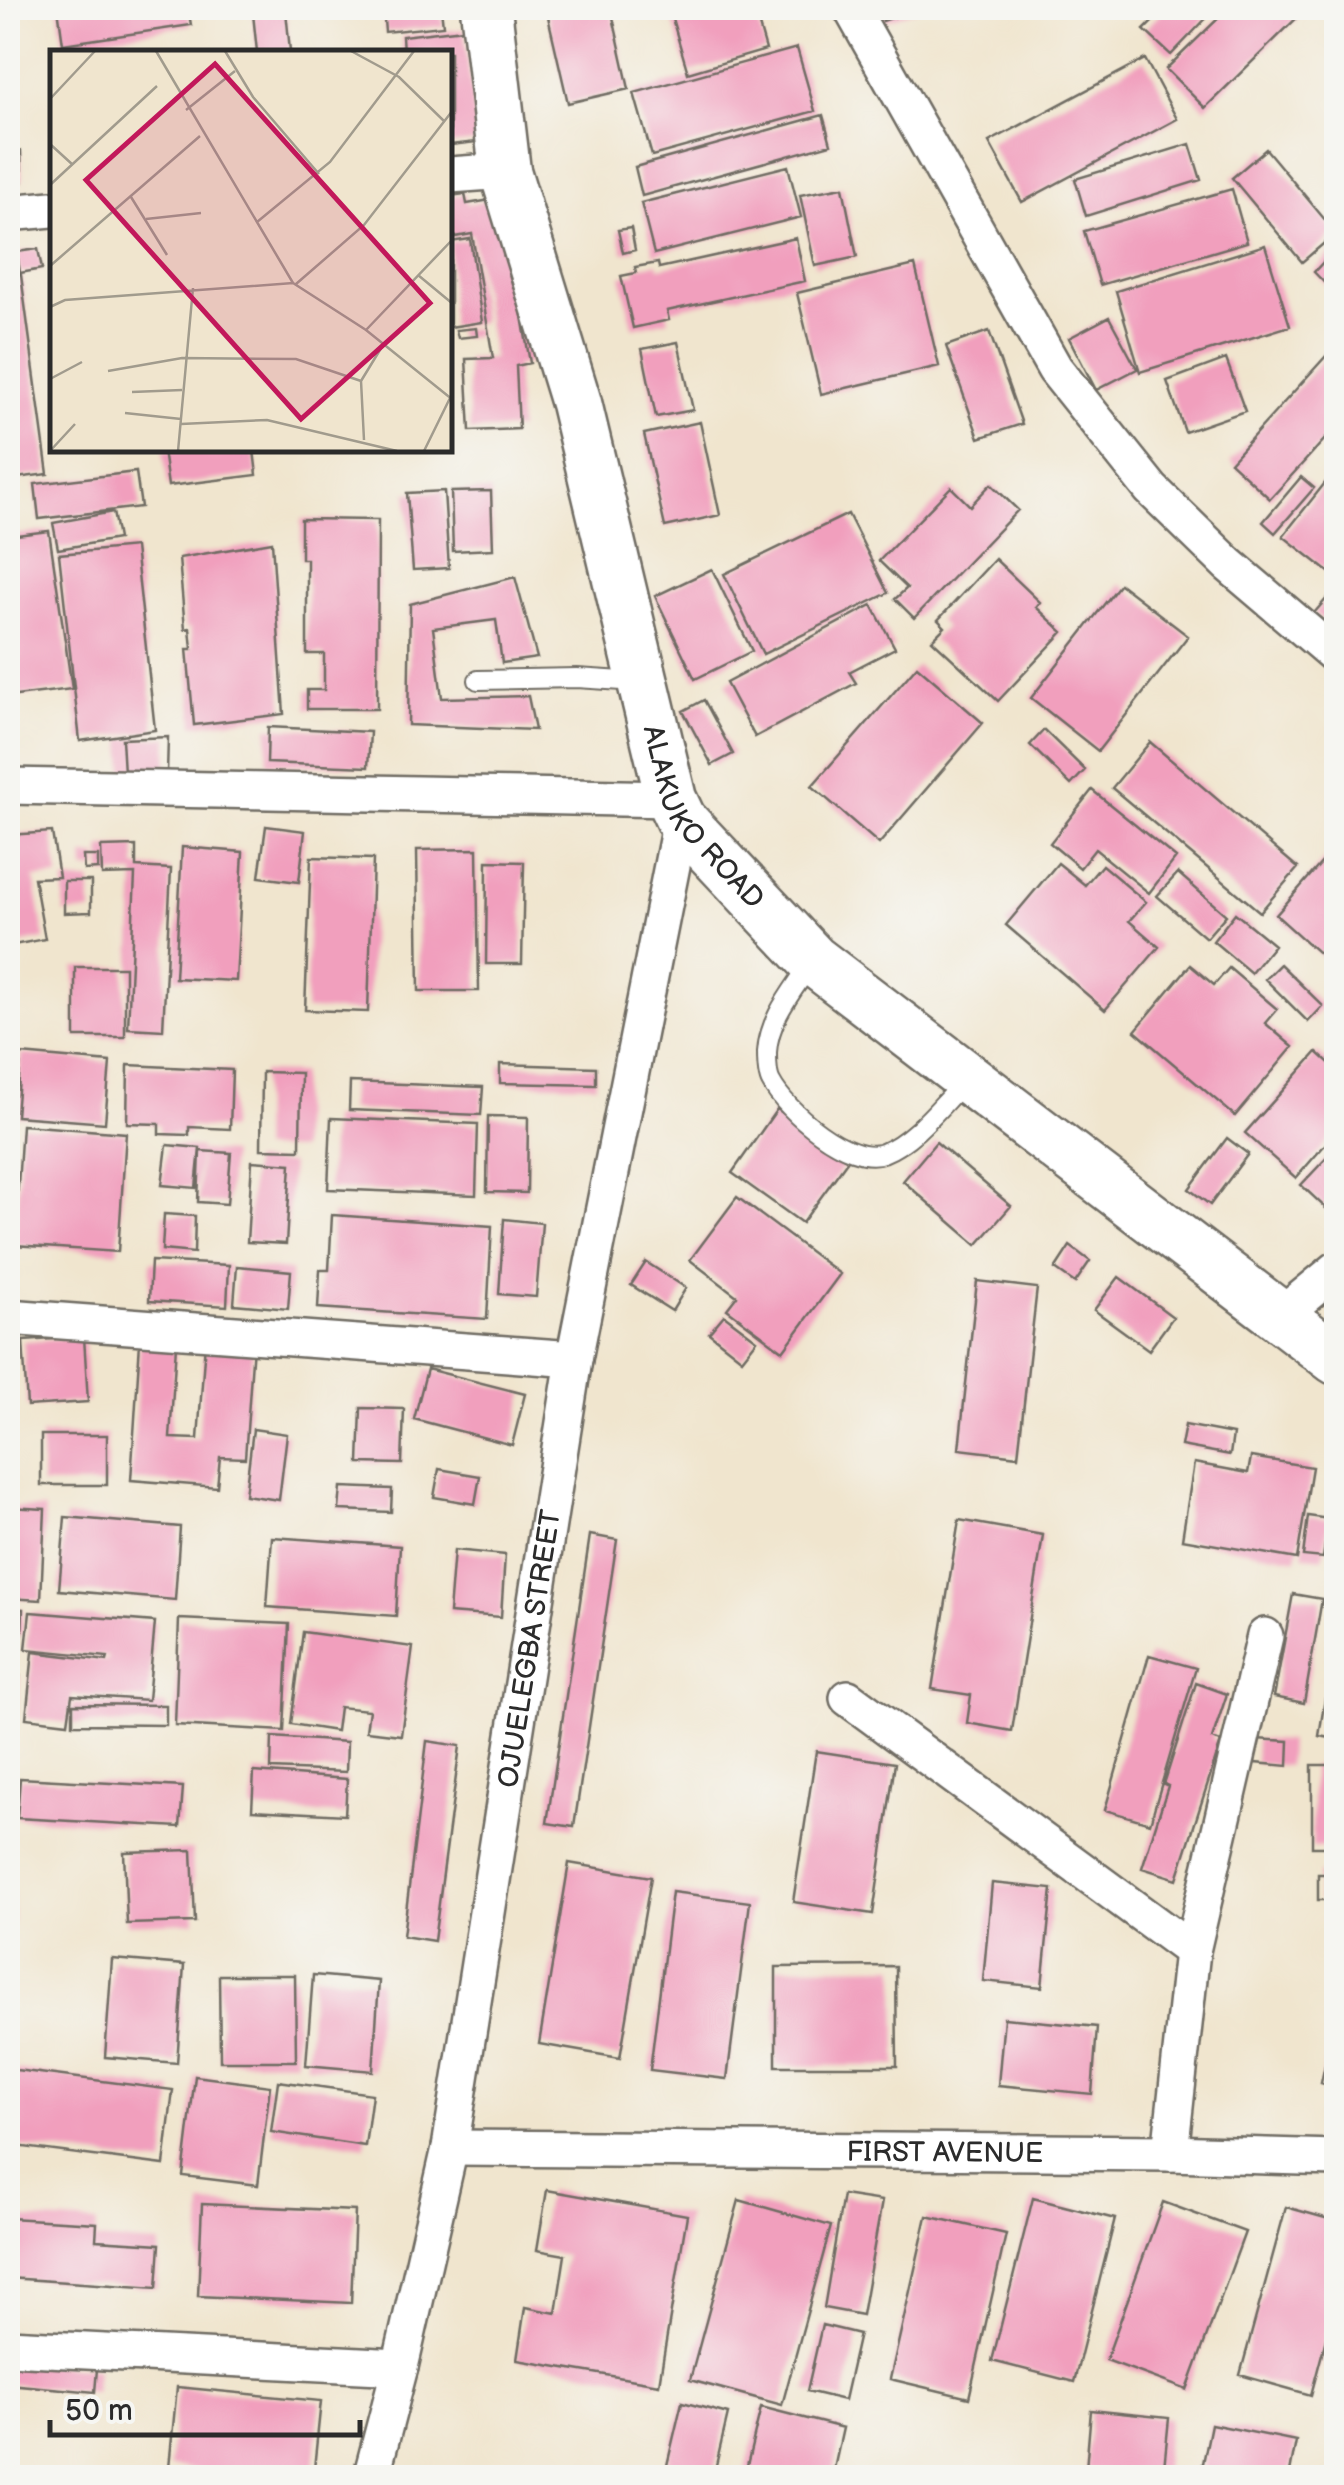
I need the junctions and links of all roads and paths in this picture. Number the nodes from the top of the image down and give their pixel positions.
1 (486, 8) edge
2 (851, 8) edge
3 (505, 170) junction
4 (452, 175) edge
5 (50, 209) edge
6 (8, 213) edge
7 (1336, 656) edge
8 (478, 680) dead end
9 (643, 683) junction
10 (8, 786) edge
11 (676, 810) junction
12 (812, 960) junction
13 (968, 1078) junction
14 (1336, 1270) edge
15 (1279, 1316) junction
16 (8, 1317) edge
17 (1336, 1359) edge
18 (574, 1360) junction
19 (1266, 1636) dead end
20 (848, 1698) dead end
21 (1192, 1951) junction
22 (450, 2148) junction
23 (1170, 2153) junction
24 (1336, 2158) edge
25 (8, 2346) edge
26 (400, 2366) junction
27 (370, 2478) edge

1 - 3 main road, ALAKUKO ROAD
2 - 7 street
3 - 4 street
3 - 9 main road, ALAKUKO ROAD
5 - 6 street
8 - 9 lane
9 - 11 main road, ALAKUKO ROAD
10 - 11 street
11 - 12 main road, ALAKUKO ROAD
11 - 18 street, OJUELEGBA STREET
12 - 13 main road, ALAKUKO ROAD
12 - 13 lane
13 - 15 main road, ALAKUKO ROAD
14 - 15 street
15 - 17 main road, ALAKUKO ROAD
16 - 18 street
18 - 22 street, OJUELEGBA STREET
19 - 21 street
20 - 21 street
21 - 23 street
22 - 23 street, FIRST AVENUE
22 - 26 street, OJUELEGBA STREET
23 - 24 street, FIRST AVENUE
25 - 26 street
26 - 27 street, OJUELEGBA STREET

